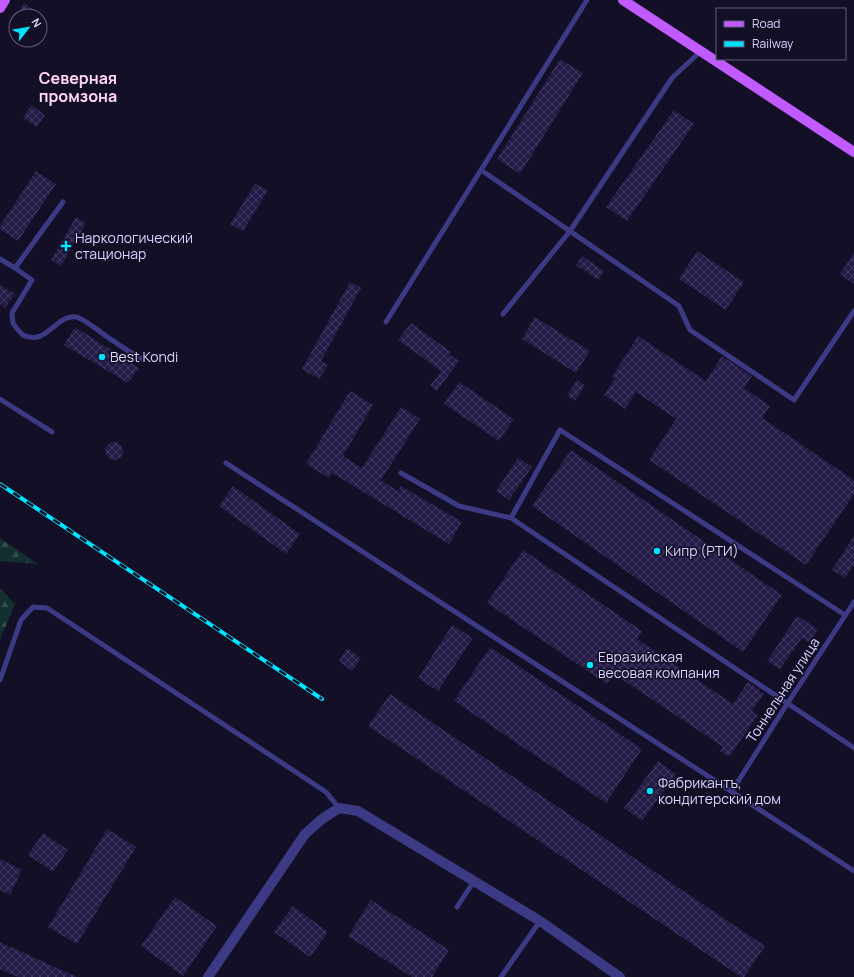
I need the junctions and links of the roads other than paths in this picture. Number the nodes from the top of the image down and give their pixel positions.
1 (5, 0) edge
2 (587, 0) edge
3 (623, 0) edge
4 (0, 8) edge
5 (701, 51) junction
6 (854, 152) edge
7 (481, 170) junction
8 (62, 202) dead end
9 (570, 231) junction
10 (0, 259) edge
11 (15, 268) junction
12 (854, 312) edge
13 (503, 314) dead end
14 (386, 322) dead end
15 (144, 360) dead end
16 (0, 399) edge
17 (52, 432) dead end
18 (226, 463) dead end
19 (401, 473) dead end
20 (512, 518) junction
21 (854, 602) edge
22 (846, 615) junction
23 (0, 680) edge
24 (787, 704) junction
25 (854, 748) edge
26 (732, 792) junction
27 (339, 808) junction
28 (854, 871) edge
29 (474, 881) junction
30 (457, 907) dead end
31 (540, 921) junction
32 (208, 977) edge
33 (501, 977) edge
34 (620, 977) edge

1 - 4 main road
2 - 7 lane
3 - 5 main road
5 - 6 main road
5 - 9 lane
7 - 9 lane
7 - 14 lane
8 - 11 lane
9 - 12 lane
9 - 13 lane
10 - 11 lane
11 - 15 lane
16 - 17 lane
18 - 26 lane
19 - 20 lane
20 - 22 lane
20 - 24 lane
21 - 22 lane, Тоннельная улица
22 - 24 lane, Тоннельная улица
23 - 27 lane
24 - 25 lane
24 - 26 lane, Тоннельная улица
26 - 28 lane
27 - 29 street
27 - 32 street
29 - 30 lane
29 - 31 street
31 - 33 lane
31 - 34 street

